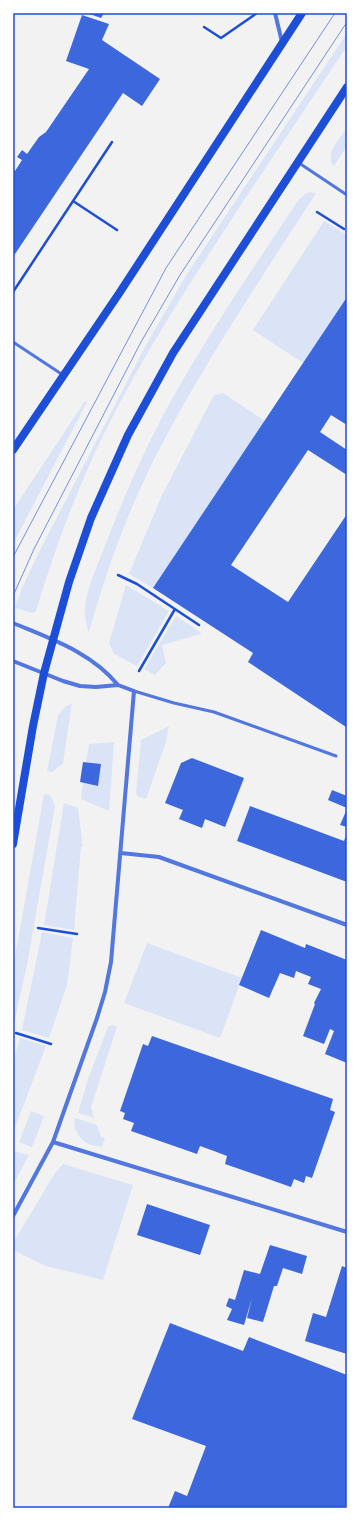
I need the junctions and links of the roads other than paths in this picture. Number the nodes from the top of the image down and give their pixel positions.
1 (275, 13) edge
2 (302, 13) edge
3 (282, 44) junction
4 (347, 87) edge
5 (298, 162) junction
6 (347, 195) edge
7 (13, 342) edge
8 (63, 375) junction
9 (13, 450) edge
10 (13, 623) edge
11 (53, 640) junction
12 (13, 660) edge
13 (44, 673) junction
14 (118, 685) junction
15 (134, 691) junction
16 (336, 756) dead end
17 (13, 844) edge
18 (121, 853) junction
19 (347, 925) edge
20 (53, 1142) junction
21 (13, 1216) edge
22 (347, 1232) edge

1 - 3 street
2 - 3 main road
3 - 8 main road
4 - 5 main road
5 - 6 lane
5 - 11 main road
7 - 8 lane
8 - 9 main road
10 - 11 street
11 - 13 main road
11 - 14 street
12 - 13 street
13 - 14 street
13 - 17 main road
14 - 15 street
15 - 16 lane
15 - 18 street
18 - 19 street
18 - 20 street
20 - 21 street
20 - 22 street

